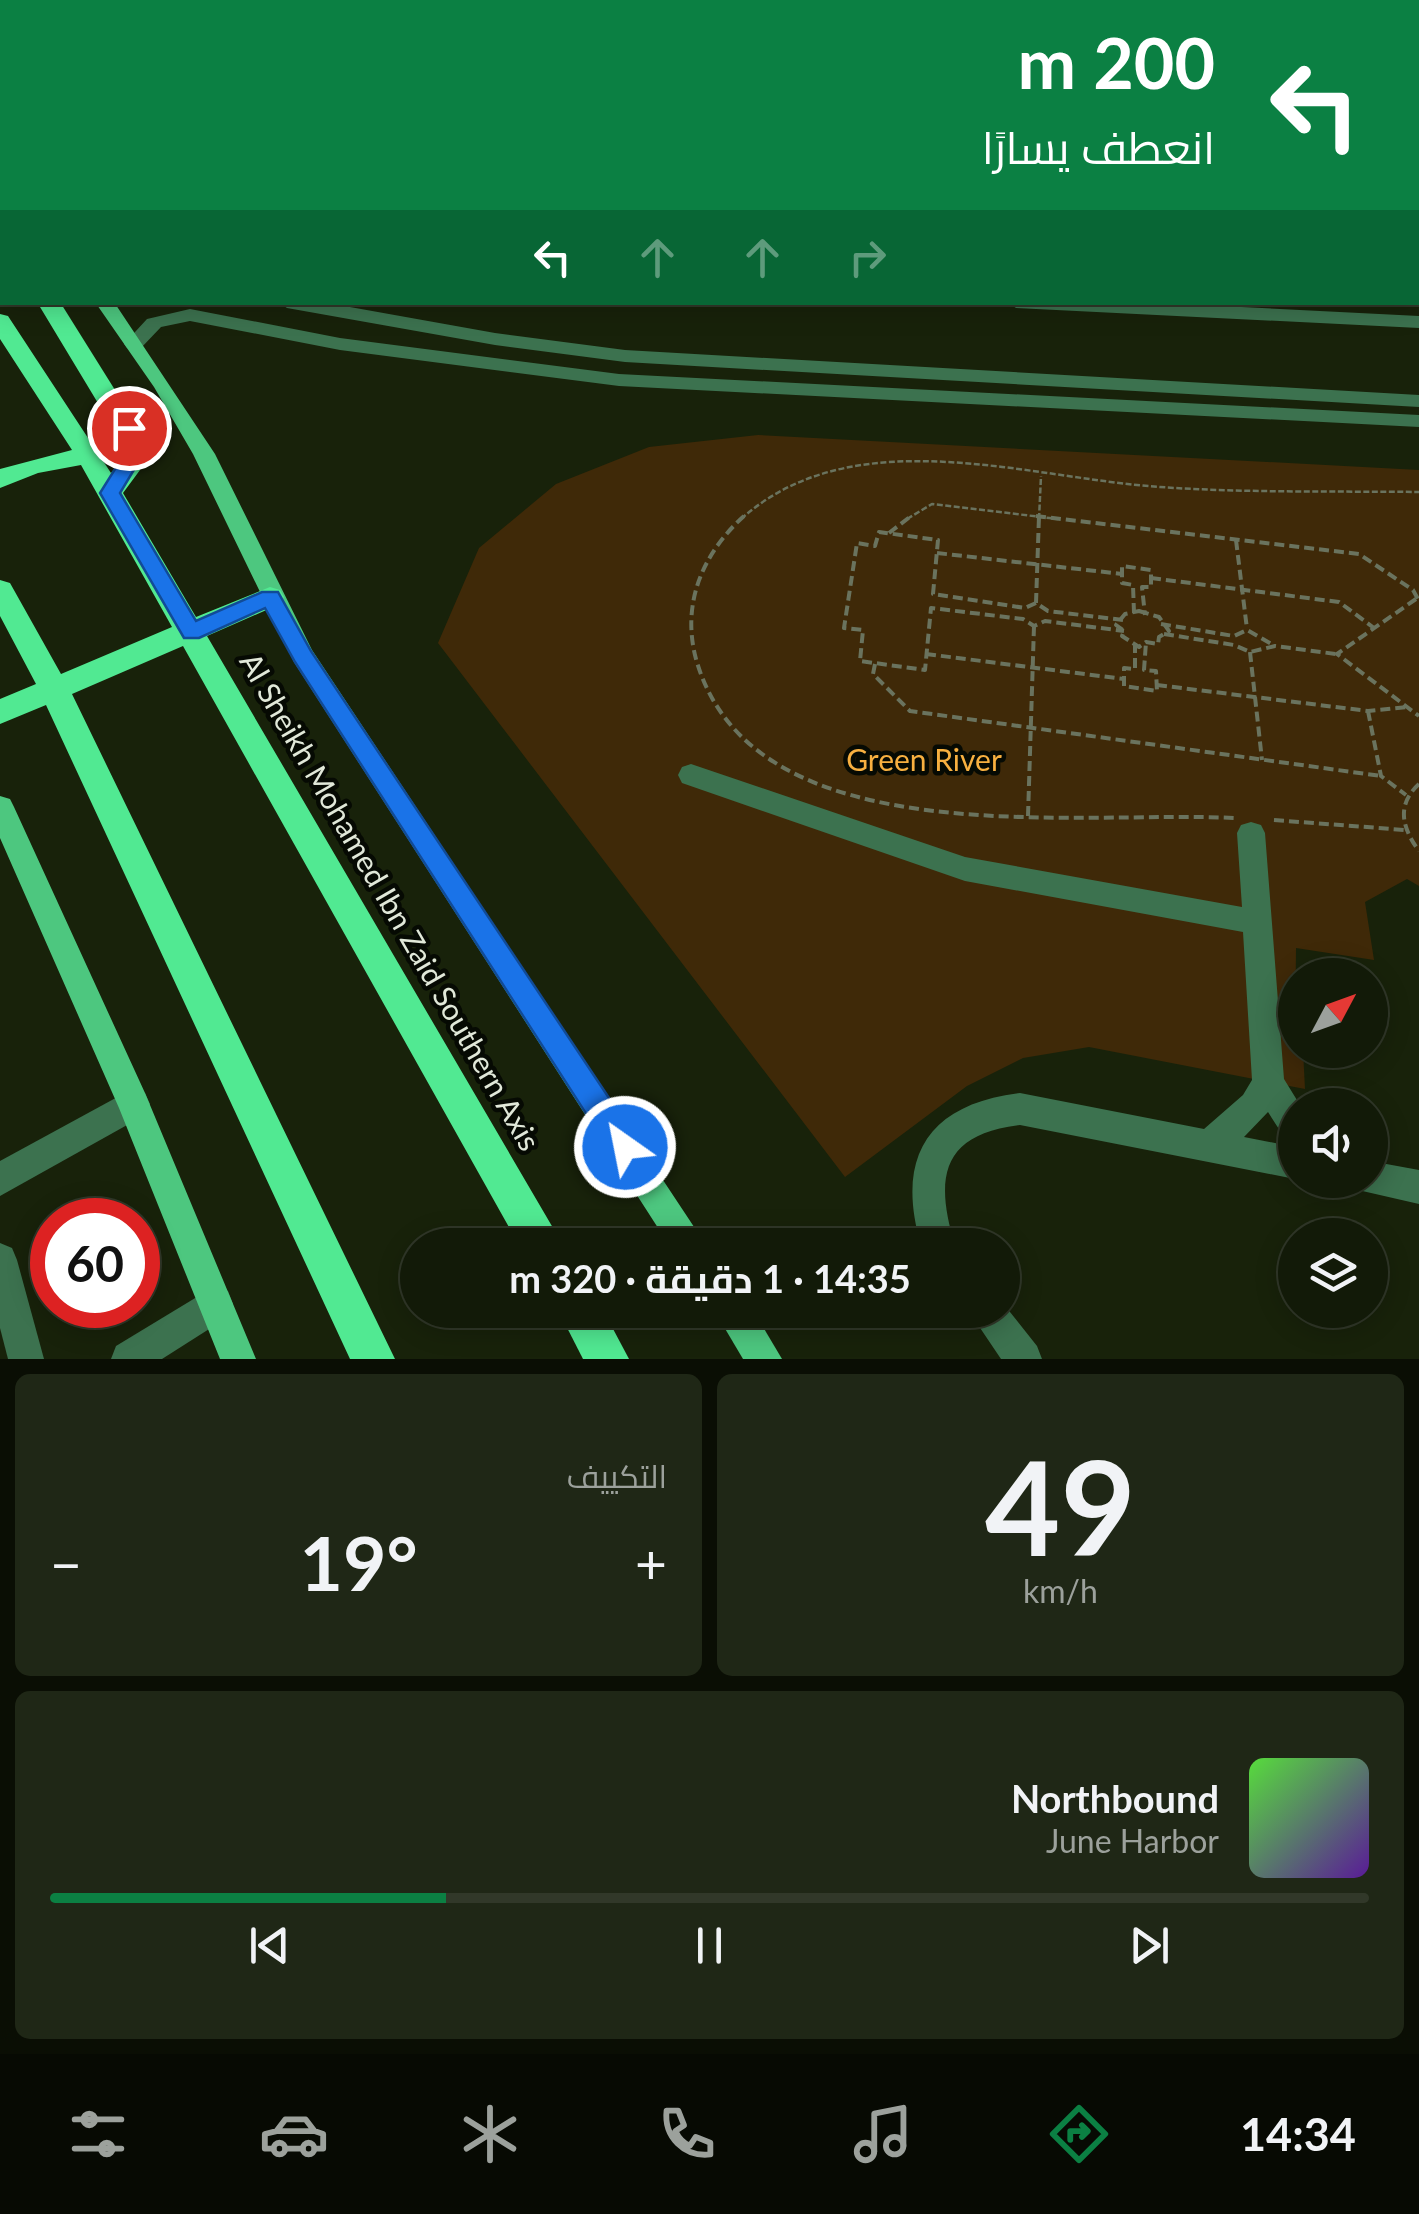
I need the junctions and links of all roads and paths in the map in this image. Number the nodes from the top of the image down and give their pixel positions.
1 (50, 305) edge
2 (106, 305) edge
3 (302, 305) edge
4 (1137, 305) edge
5 (159, 310) edge
6 (1338, 310) edge
7 (0, 321) edge
8 (1419, 322) edge
9 (134, 344) junction
10 (1419, 401) edge
11 (1419, 422) edge
12 (88, 455) junction
13 (1041, 476) junction
14 (0, 479) edge
15 (1419, 492) edge
16 (110, 493) junction
17 (1040, 517) junction
18 (889, 533) junction
19 (1236, 540) junction
20 (937, 553) junction
21 (1038, 565) junction
22 (1122, 574) junction
23 (1151, 578) junction
24 (1419, 586) edge
25 (0, 590) edge
26 (1242, 590) junction
27 (1412, 590) junction
28 (270, 598) junction
29 (1418, 600) edge
30 (1036, 603) junction
31 (1134, 615) junction
32 (1144, 615) junction
33 (1123, 620) junction
34 (1160, 624) junction
35 (1034, 626) junction
36 (1374, 628) junction
37 (1124, 630) junction
38 (1248, 630) junction
39 (192, 632) junction
40 (1164, 634) junction
41 (1146, 642) junction
42 (1135, 644) junction
43 (1275, 646) junction
44 (1250, 652) junction
45 (926, 654) junction
46 (1336, 654) junction
47 (875, 664) junction
48 (1033, 667) junction
49 (1124, 679) junction
50 (1157, 686) junction
51 (54, 689) junction
52 (1255, 697) junction
53 (1408, 708) junction
54 (1368, 711) junction
55 (0, 712) edge
56 (1419, 716) edge
57 (1031, 728) junction
58 (1262, 760) junction
59 (691, 775) dead end
60 (1381, 776) junction
61 (1419, 784) edge
62 (1406, 795) junction
63 (0, 807) edge
64 (1028, 816) junction
65 (1257, 824) junction
66 (1405, 830) junction
67 (1419, 851) edge
68 (1257, 922) junction
69 (1268, 1084) junction
70 (1278, 1100) edge
71 (134, 1104) junction
72 (1208, 1147) junction
73 (1278, 1161) edge
74 (0, 1179) edge
75 (1388, 1181) edge
76 (1419, 1187) edge
77 (532, 1228) edge
78 (678, 1228) edge
79 (932, 1228) edge
80 (0, 1260) edge
81 (215, 1304) junction
82 (589, 1328) edge
83 (744, 1328) edge
84 (1000, 1328) edge
85 (26, 1359) edge
86 (129, 1359) edge
87 (238, 1359) edge
88 (373, 1359) edge
89 (607, 1359) edge
90 (764, 1359) edge
91 (1024, 1359) edge

1 - 16 highway
2 - 9 main road
3 - 10 street
4 - 6 street
5 - 9 street
5 - 11 street
6 - 8 street
7 - 12 highway, Al Sheikh Mohamed Ibn Zaid Southern Axis
9 - 28 main road
12 - 14 highway
12 - 16 highway, Al Sheikh Mohamed Ibn Zaid Southern Axis
13 - 15 path
13 - 17 path
13 - 64 path
16 - 39 highway, Al Sheikh Mohamed Ibn Zaid Southern Axis
17 - 18 path
17 - 19 path
17 - 21 path
18 - 20 path
18 - 47 path
19 - 26 path
19 - 27 path
20 - 21 path
20 - 30 path
21 - 22 path
21 - 30 path
22 - 23 path
22 - 31 path
23 - 26 path
23 - 32 path
24 - 27 path
25 - 51 highway
26 - 36 path
26 - 38 path
27 - 29 path
28 - 39 highway
28 - 78 main road
29 - 36 path
30 - 33 path
31 - 32 path
31 - 33 path
32 - 34 path
33 - 37 path
34 - 38 path
34 - 40 path
35 - 37 path
35 - 45 path
35 - 48 path
36 - 46 path
37 - 42 path
38 - 43 path
39 - 51 highway
39 - 77 highway, Al Sheikh Mohamed Ibn Zaid Southern Axis
40 - 41 path
40 - 44 path
41 - 42 path
41 - 50 path
42 - 49 path
43 - 44 path
43 - 46 path
44 - 52 path
45 - 47 path
45 - 48 path
46 - 53 path
47 - 57 path
48 - 49 path
48 - 57 path
49 - 50 path
50 - 52 path
51 - 55 highway
51 - 88 highway
52 - 54 path
52 - 58 path
53 - 54 path
53 - 56 path
54 - 60 path
57 - 58 path
57 - 64 path
58 - 60 path
59 - 68 street
60 - 62 path
61 - 62 path
62 - 66 path
63 - 71 main road
64 - 65 path
65 - 66 path
65 - 68 street
66 - 67 path
68 - 69 street
69 - 70 street
69 - 72 street
71 - 74 street
71 - 81 main road
72 - 73 street
72 - 79 street
75 - 76 street
80 - 85 street
81 - 86 street
81 - 87 main road
82 - 89 highway
83 - 90 main road
84 - 91 street

